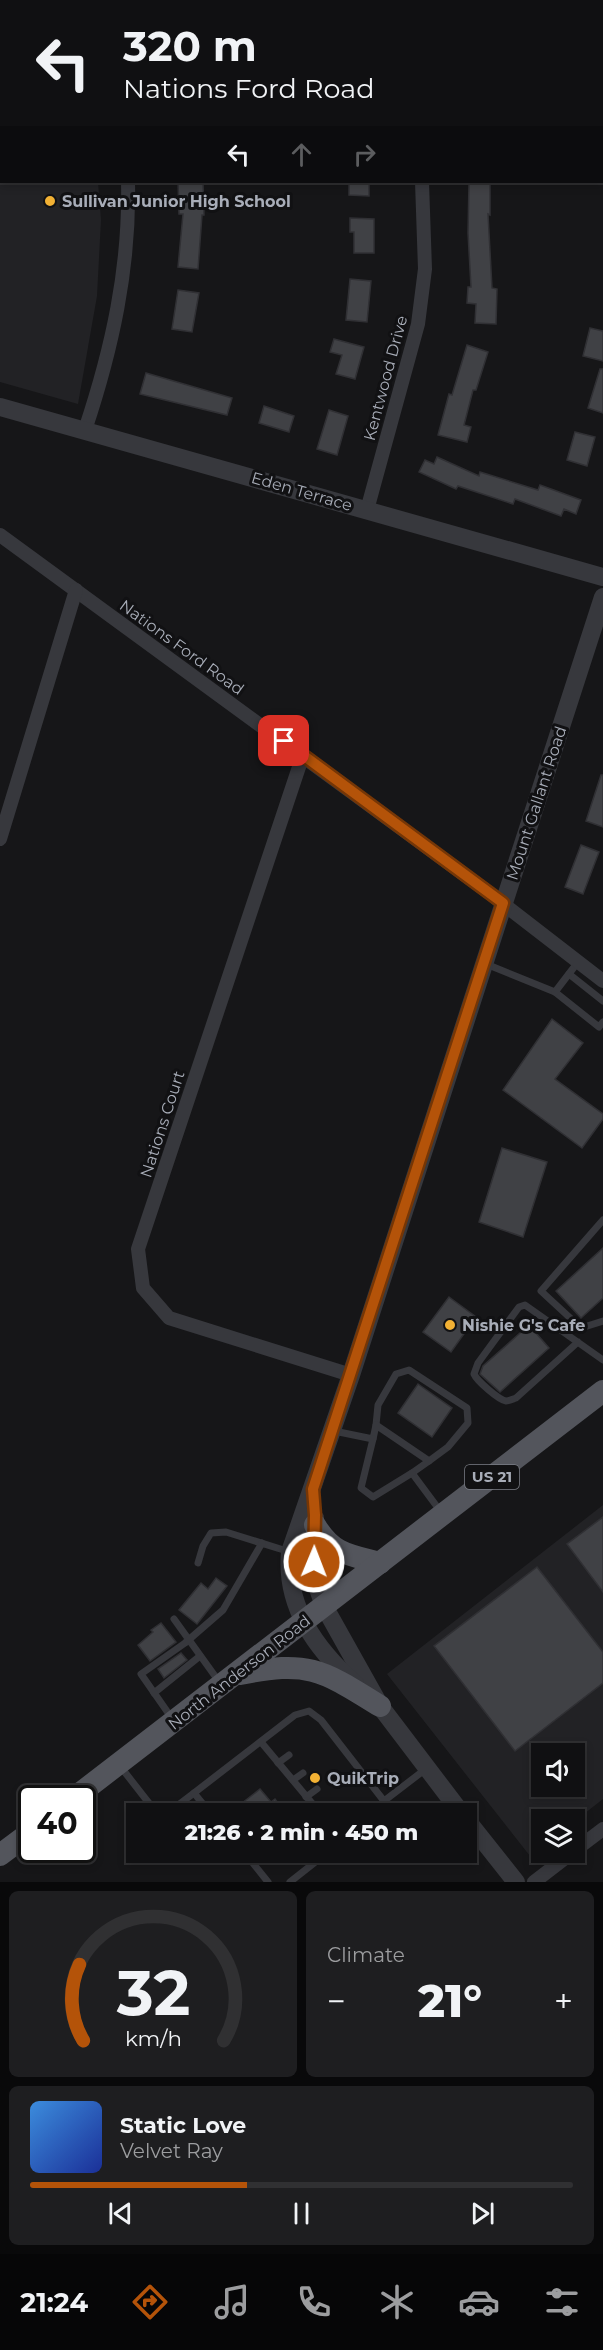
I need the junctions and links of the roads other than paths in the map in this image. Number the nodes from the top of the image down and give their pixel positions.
1 (128, 183) edge
2 (422, 183) edge
3 (0, 407) edge
4 (85, 430) junction
5 (367, 510) junction
6 (0, 535) edge
7 (603, 577) edge
8 (76, 590) junction
9 (603, 597) edge
10 (303, 755) junction
11 (0, 838) edge
12 (503, 903) junction
13 (578, 962) junction
14 (484, 963) junction
15 (569, 974) junction
16 (603, 981) edge
17 (555, 992) junction
18 (603, 1001) edge
19 (603, 1022) edge
20 (603, 1220) edge
21 (603, 1321) edge
22 (581, 1328) junction
23 (575, 1341) junction
24 (603, 1360) edge
25 (351, 1375) junction
26 (603, 1391) edge
27 (376, 1425) junction
28 (332, 1431) junction
29 (373, 1439) junction
30 (429, 1461) junction
31 (412, 1473) junction
32 (313, 1489) junction
33 (443, 1515) junction
34 (315, 1525) junction
35 (262, 1543) junction
36 (290, 1552) junction
37 (198, 1563) dead end
38 (380, 1563) junction
39 (324, 1606) junction
40 (174, 1619) dead end
41 (303, 1622) junction
42 (189, 1640) junction
43 (200, 1656) junction
44 (228, 1680) junction
45 (154, 1693) junction
46 (380, 1706) junction
47 (174, 1722) junction
48 (325, 1725) junction
49 (318, 1731) dead end
50 (261, 1742) junction
51 (289, 1755) dead end
52 (352, 1759) junction
53 (278, 1763) junction
54 (118, 1764) junction
55 (345, 1765) dead end
56 (427, 1768) junction
57 (303, 1773) dead end
58 (293, 1780) junction
59 (91, 1785) edge
60 (316, 1788) dead end
61 (194, 1793) junction
62 (306, 1797) junction
63 (384, 1801) joint
64 (203, 1803) edge
65 (311, 1803) edge
66 (454, 1803) edge
67 (603, 1829) edge
68 (477, 1833) edge
69 (18, 1842) edge
70 (585, 1843) edge
71 (0, 1855) edge
72 (253, 1863) edge
73 (314, 1863) edge
74 (559, 1863) edge
75 (268, 1882) edge
76 (290, 1882) edge
77 (516, 1882) edge
78 (534, 1882) edge

1 - 4 street
2 - 5 street, Kentwood Drive
3 - 4 street, Eden Terrace
4 - 5 street, Eden Terrace
5 - 7 street, Eden Terrace
6 - 8 street, Nations Ford Road
8 - 10 street, Nations Ford Road
8 - 11 street
9 - 12 street, Mount Gallant Road
10 - 12 street, Nations Ford Road
10 - 25 street, Nations Court
12 - 13 street, Nations Ford Road
12 - 14 street, Mount Gallant Road
13 - 15 lane
13 - 16 street, Nations Ford Road
14 - 17 lane
14 - 25 street, Mount Gallant Road
15 - 17 lane
15 - 18 lane
17 - 19 lane
20 - 22 lane
21 - 22 lane
22 - 23 lane
23 - 23 lane
23 - 24 lane
25 - 28 street, Mount Gallant Road
26 - 33 main road, North Anderson Road / US 21
27 - 29 lane
27 - 30 lane
27 - 30 lane
28 - 29 lane
28 - 32 street, Mount Gallant Road
29 - 31 lane
30 - 31 lane
31 - 33 lane
32 - 34 street, Mount Gallant Road
32 - 36 street, Mount Gallant Road
33 - 38 main road, North Anderson Road / US 21
34 - 38 main road
34 - 39 street, Mount Gallant Road
35 - 36 lane
35 - 37 lane
35 - 42 lane
36 - 41 street, Mount Gallant Road
38 - 39 main road, North Anderson Road / US 21
39 - 41 main road, North Anderson Road / US 21
39 - 46 street, Mount Gallant Road
40 - 42 lane
41 - 44 main road, North Anderson Road / US 21
41 - 46 street, Mount Gallant Road
42 - 43 lane
42 - 45 lane
43 - 44 lane
43 - 45 lane
44 - 46 main road
44 - 47 main road, North Anderson Road / US 21
45 - 47 lane
46 - 56 street, Mount Gallant Road
47 - 54 main road, North Anderson Road / US 21
48 - 49 lane
48 - 50 lane
48 - 52 lane
50 - 53 lane
50 - 61 lane
51 - 53 lane
52 - 55 lane
52 - 63 lane
53 - 58 lane
54 - 59 main road, North Anderson Road / US 21
54 - 61 lane
56 - 63 lane
56 - 66 street, Mount Gallant Road
57 - 58 lane
58 - 62 lane
60 - 62 lane
61 - 64 lane
62 - 65 lane
67 - 70 street
68 - 77 street
69 - 71 main road
72 - 75 lane
73 - 76 lane
74 - 78 street

